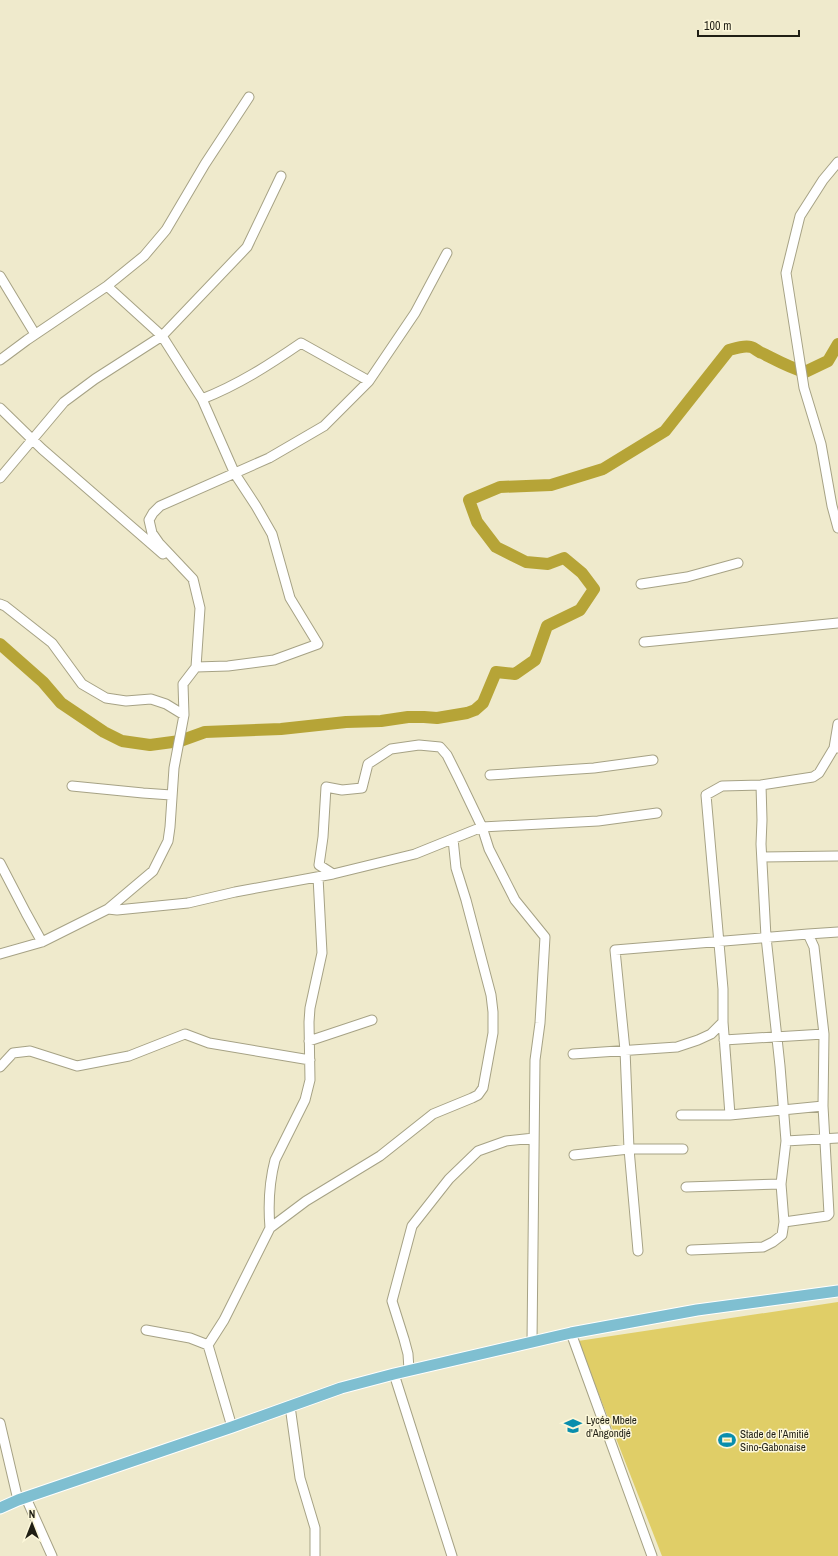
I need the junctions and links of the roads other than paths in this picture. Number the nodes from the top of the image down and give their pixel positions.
1 (249, 97) dead end
2 (838, 162) edge
3 (281, 176) dead end
4 (447, 253) dead end
5 (0, 276) edge
6 (107, 286) junction
7 (36, 334) junction
8 (162, 336) junction
9 (0, 360) edge
10 (369, 380) junction
11 (202, 399) junction
12 (0, 408) edge
13 (32, 440) junction
14 (234, 474) junction
15 (0, 478) edge
16 (835, 506) edge
17 (838, 528) edge
18 (738, 564) dead end
19 (193, 579) junction
20 (641, 584) dead end
21 (0, 604) edge
22 (838, 623) edge
23 (644, 642) dead end
24 (196, 667) junction
25 (184, 715) junction
26 (838, 724) edge
27 (836, 748) edge
28 (653, 760) dead end
29 (490, 775) dead end
30 (761, 785) junction
31 (72, 786) dead end
32 (171, 795) junction
33 (657, 814) dead end
34 (482, 827) junction
35 (453, 839) junction
36 (838, 856) edge
37 (762, 857) junction
38 (0, 863) edge
39 (333, 874) junction
40 (318, 877) junction
41 (108, 909) junction
42 (838, 932) edge
43 (808, 934) junction
44 (766, 937) junction
45 (718, 941) junction
46 (42, 942) junction
47 (0, 954) edge
48 (372, 1020) dead end
49 (723, 1022) junction
50 (824, 1034) junction
51 (776, 1037) junction
52 (724, 1040) junction
53 (309, 1041) junction
54 (625, 1050) junction
55 (573, 1054) dead end
56 (310, 1060) junction
57 (0, 1067) edge
58 (823, 1106) junction
59 (784, 1109) junction
60 (681, 1115) dead end
61 (730, 1115) junction
62 (534, 1138) junction
63 (838, 1138) edge
64 (825, 1139) junction
65 (786, 1141) junction
66 (629, 1149) junction
67 (683, 1149) dead end
68 (574, 1155) dead end
69 (781, 1184) junction
70 (686, 1187) dead end
71 (784, 1222) junction
72 (270, 1228) junction
73 (691, 1250) dead end
74 (638, 1251) dead end
75 (838, 1291) edge
76 (146, 1330) dead end
77 (571, 1333) junction
78 (532, 1342) junction
79 (208, 1345) junction
80 (409, 1370) junction
81 (394, 1374) junction
82 (290, 1406) junction
83 (0, 1423) edge
84 (232, 1427) junction
85 (22, 1499) junction
86 (0, 1508) edge
87 (52, 1556) edge
88 (315, 1556) edge
89 (452, 1556) edge
90 (652, 1556) edge

1 - 6 street
2 - 16 street
3 - 8 street
4 - 10 street
5 - 7 street
6 - 7 street
6 - 8 street
7 - 9 street
8 - 11 street
8 - 13 street
10 - 11 street
10 - 14 street
11 - 14 street
12 - 13 street
13 - 15 street
13 - 19 street
14 - 19 street
14 - 24 street
16 - 17 street
18 - 20 street
19 - 24 street
21 - 25 street
22 - 23 street
24 - 25 street
25 - 32 street
26 - 27 street
27 - 30 street
28 - 29 street
30 - 37 street
30 - 45 street
31 - 32 street
32 - 41 street
33 - 34 street
34 - 35 street
34 - 39 street
34 - 62 street
35 - 39 street
35 - 72 street
36 - 37 street
37 - 44 street
38 - 46 street
39 - 40 street
40 - 41 street
40 - 53 street
41 - 46 street
42 - 43 street
43 - 44 street
43 - 50 street
44 - 45 street
44 - 51 street
45 - 49 street
45 - 54 street
46 - 47 street
48 - 53 street
49 - 52 street
49 - 54 street
50 - 51 street
50 - 58 street
51 - 52 street
51 - 59 street
52 - 61 street
53 - 56 street
54 - 55 street
54 - 66 street
56 - 57 street
56 - 72 street
58 - 59 street
58 - 64 street
59 - 61 street
59 - 65 street
60 - 61 street
62 - 78 street
62 - 80 street
63 - 64 street
64 - 65 street
64 - 71 street
65 - 69 street
66 - 67 street
66 - 68 street
66 - 74 street
69 - 70 street
69 - 71 street
71 - 73 street
72 - 79 street
75 - 77 main road
76 - 79 street
77 - 78 main road
77 - 90 street
78 - 80 main road
79 - 84 street
80 - 81 main road
81 - 82 main road
81 - 89 street
82 - 84 main road
82 - 88 street
83 - 85 street
84 - 85 main road
85 - 86 main road
85 - 87 street

